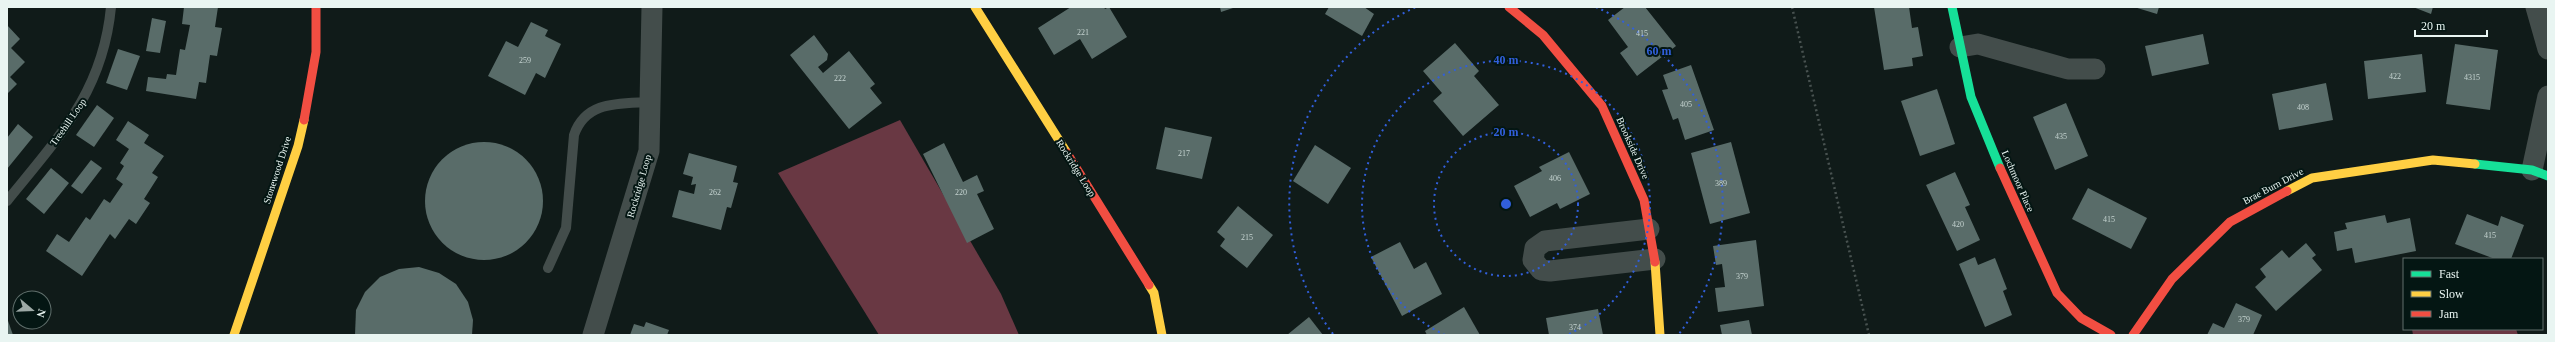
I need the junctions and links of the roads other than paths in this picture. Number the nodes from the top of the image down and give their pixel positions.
1 (111, 7) edge
2 (316, 7) edge
3 (652, 7) edge
4 (975, 7) edge
5 (1509, 7) edge
6 (1952, 7) edge
7 (2536, 7) edge
8 (1960, 47) junction
9 (2548, 49) edge
10 (2095, 69) dead end
11 (2548, 96) edge
12 (651, 102) junction
13 (2540, 173) edge
14 (7, 201) edge
15 (1649, 229) junction
16 (1655, 259) junction
17 (548, 268) dead end
18 (234, 335) edge
19 (593, 335) edge
20 (1162, 335) edge
21 (1660, 335) edge
22 (2111, 335) edge
23 (2133, 335) edge

1 - 14 lane, Treehill Loop
2 - 18 street, Stonewood Drive
3 - 12 street, Rockridge Loop
4 - 20 street, Rockridge Loop
5 - 15 street, Brookside Drive
6 - 8 street, Lochmoor Place
7 - 9 street
8 - 10 street
8 - 22 street, Lochmoor Place
11 - 13 street
12 - 17 lane
12 - 19 street, Rockridge Loop
13 - 23 street, Brae Burn Drive
15 - 16 street, Brookside Drive
15 - 16 street
16 - 21 street, Brookside Drive

